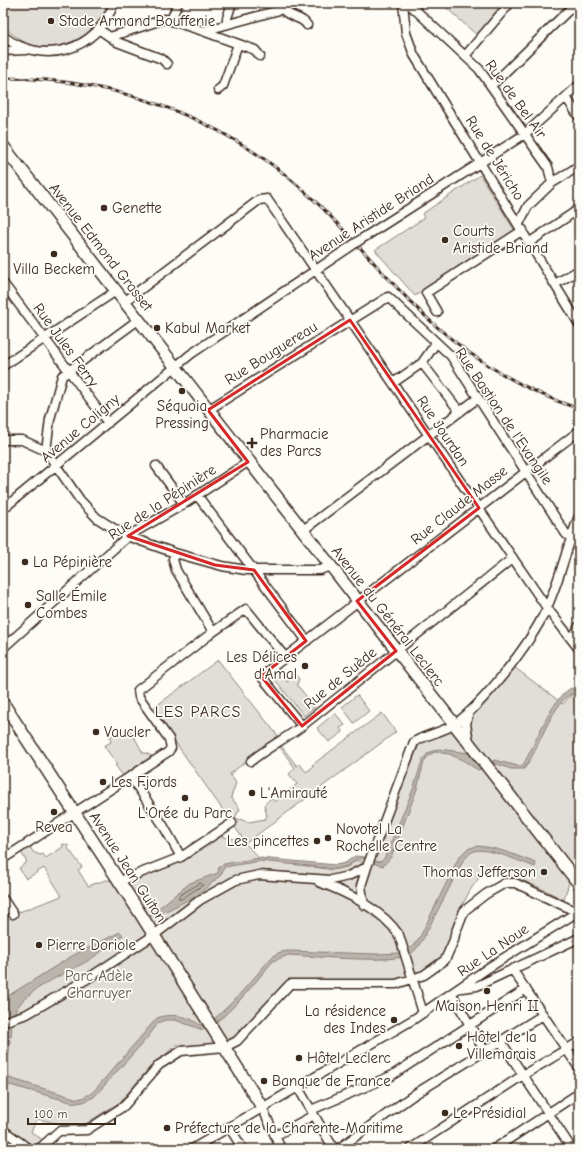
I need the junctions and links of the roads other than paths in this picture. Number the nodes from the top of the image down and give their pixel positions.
1 (114, 3) edge
2 (178, 3) edge
3 (232, 3) edge
4 (299, 3) edge
5 (403, 3) edge
6 (408, 3) edge
7 (510, 3) edge
8 (577, 5) edge
9 (283, 9) junction
10 (420, 16) junction
11 (171, 20) junction
12 (228, 24) junction
13 (307, 25) dead end
14 (404, 25) junction
15 (100, 30) junction
16 (203, 31) junction
17 (5, 37) edge
18 (110, 37) junction
19 (238, 44) junction
20 (27, 50) junction
21 (3, 51) edge
22 (260, 56) dead end
23 (465, 56) junction
24 (167, 64) dead end
25 (579, 85) edge
26 (491, 86) junction
27 (218, 90) dead end
28 (566, 97) junction
29 (579, 117) edge
30 (525, 134) junction
31 (3, 146) edge
32 (481, 163) junction
33 (579, 166) edge
34 (552, 182) junction
35 (579, 209) edge
36 (521, 227) junction
37 (530, 242) junction
38 (316, 270) junction
39 (579, 270) edge
40 (3, 283) edge
41 (555, 284) junction
42 (116, 292) junction
43 (6, 294) edge
44 (124, 302) junction
45 (437, 312) dead end
46 (138, 320) junction
47 (350, 320) junction
48 (579, 324) edge
49 (45, 339) junction
50 (436, 343) junction
51 (422, 363) junction
52 (3, 366) edge
53 (175, 367) junction
54 (69, 372) junction
55 (393, 383) junction
56 (478, 398) junction
57 (208, 410) junction
58 (460, 412) junction
59 (108, 423) junction
60 (579, 431) edge
61 (429, 435) junction
62 (3, 440) edge
63 (46, 451) junction
64 (248, 462) junction
65 (57, 465) junction
66 (156, 466) dead end
67 (525, 472) junction
68 (197, 495) junction
69 (184, 504) junction
70 (479, 508) junction
71 (3, 509) edge
72 (579, 516) edge
73 (302, 531) junction
74 (128, 536) junction
75 (570, 538) junction
76 (579, 544) edge
77 (175, 553) junction
78 (513, 558) junction
79 (330, 566) junction
80 (253, 570) junction
81 (357, 601) junction
82 (547, 608) junction
83 (579, 626) edge
84 (214, 632) junction
85 (572, 639) junction
86 (307, 641) junction
87 (3, 648) edge
88 (579, 649) edge
89 (396, 651) junction
90 (285, 658) junction
91 (3, 703) edge
92 (469, 711) junction
93 (454, 725) junction
94 (302, 726) junction
95 (469, 744) junction
96 (251, 761) dead end
97 (131, 777) junction
98 (75, 813) junction
99 (232, 823) dead end
100 (181, 857) junction
101 (3, 859) edge
102 (367, 867) junction
103 (567, 867) junction
104 (579, 878) edge
105 (315, 880) junction
106 (120, 882) junction
107 (579, 884) edge
108 (3, 899) edge
109 (364, 904) junction
110 (578, 912) edge
111 (13, 914) dead end
112 (154, 935) junction
113 (579, 938) edge
114 (512, 969) junction
115 (412, 979) junction
116 (461, 988) junction
117 (526, 989) junction
118 (452, 994) junction
119 (423, 1013) junction
120 (542, 1015) junction
121 (8, 1021) edge
122 (470, 1026) junction
123 (500, 1040) junction
124 (579, 1042) edge
125 (225, 1048) junction
126 (484, 1050) junction
127 (566, 1050) junction
128 (579, 1068) edge
129 (523, 1075) junction
130 (297, 1086) junction
131 (579, 1093) edge
132 (262, 1107) junction
133 (312, 1113) junction
134 (548, 1113) junction
135 (229, 1127) junction
136 (3, 1130) edge
137 (275, 1136) junction
138 (195, 1148) edge
139 (29, 1149) edge
140 (39, 1149) edge
141 (243, 1149) edge
142 (281, 1149) edge
143 (334, 1149) edge
144 (338, 1149) edge
145 (410, 1149) edge
146 (494, 1149) edge
147 (572, 1149) edge

1 - 15 street
2 - 11 street
3 - 12 street
4 - 9 street
5 - 14 street, Rue de Jéricho
6 - 10 street, Rue de Bel Air
7 - 23 street
8 - 26 street
9 - 12 street
9 - 13 street
10 - 14 street
10 - 23 street, Rue de Bel Air
11 - 16 street
11 - 18 street
12 - 16 street
14 - 32 street, Rue de Jéricho
15 - 18 street
15 - 20 street
16 - 19 street
17 - 20 street
17 - 21 street
18 - 24 street
19 - 22 street
19 - 27 street
20 - 21 street
23 - 26 street, Rue de Bel Air
25 - 28 street, Avenue Aristide Briand
26 - 30 street, Rue de Bel Air
28 - 29 street
28 - 30 street, Avenue Aristide Briand
30 - 32 street, Avenue Aristide Briand
30 - 34 street, Rue de Bel Air
31 - 42 main road, Avenue Edmond Grasset
32 - 36 street, Rue de Jéricho
32 - 38 street, Avenue Aristide Briand, bridge
33 - 34 street
34 - 36 street
35 - 37 street
36 - 37 street, Rue de Jéricho
36 - 45 street
37 - 41 street, Rue de Jéricho
38 - 44 street, Rue Jourdan
38 - 47 street, Rue Jourdan
38 - 53 street, Avenue Aristide Briand
39 - 41 street
40 - 43 street, Rue Jules Ferry
41 - 48 street, Rue de Jéricho
42 - 44 main road, Avenue Edmond Grasset
42 - 49 street
43 - 49 street, Rue Jules Ferry
44 - 46 main road, Avenue Edmond Grasset
46 - 53 main road, Avenue Edmond Grasset
46 - 54 street
47 - 50 street, Rue Bastion de l'Evangile
47 - 55 street, Rue Jourdan
47 - 57 street, Rue Bouguereau
49 - 52 street
49 - 54 street, Rue Jules Ferry
50 - 51 street
50 - 56 street, Rue Bastion de l'Evangile
51 - 55 street
51 - 58 street
53 - 57 main road, Avenue du Général Leclerc
53 - 59 street, Avenue Coligny
54 - 59 street, Rue Jules Ferry
54 - 63 street
55 - 61 street, Rue Jourdan
56 - 58 street
56 - 67 street, Rue Bastion de l'Evangile
57 - 64 main road, Avenue du Général Leclerc
58 - 61 street
59 - 65 street, Avenue Coligny
60 - 67 street, Rue Claude Masse
61 - 70 street, Rue Jourdan
61 - 73 street
62 - 63 street
63 - 65 street
64 - 68 street, Rue de la Pépinière
64 - 73 main road, Avenue du Général Leclerc
65 - 71 street, Avenue Coligny
65 - 74 street
66 - 69 street
67 - 70 street, Rue Claude Masse
67 - 75 street, Rue Bastion de l'Evangile
68 - 69 street, Rue de la Pépinière
68 - 80 street
69 - 74 street, Rue de la Pépinière
70 - 78 street, Rue Jourdan
70 - 81 street, Rue Claude Masse
72 - 75 street
73 - 79 main road, Avenue du Général Leclerc
74 - 77 street
74 - 87 street, Rue de la Pépinière
75 - 76 street
75 - 82 street
77 - 80 street
77 - 84 street
78 - 82 street, Rue Jourdan
78 - 89 street, Rue de Suède
79 - 80 street
79 - 81 main road, Avenue du Général Leclerc
80 - 86 street
81 - 86 street, Rue Claude Masse
81 - 89 main road, Avenue du Général Leclerc
82 - 85 street, Rue Jourdan
82 - 92 street
83 - 85 street
84 - 90 street
84 - 97 street
85 - 88 street, Rue Jourdan
86 - 90 street, Rue Claude Masse
89 - 93 main road, Avenue du Général Leclerc
89 - 94 street, Rue de Suède
90 - 94 street, Rue de Suède
91 - 98 main road, Avenue Jean Guiton
92 - 93 street
92 - 95 street
93 - 95 main road, Avenue du Général Leclerc
93 - 102 street
94 - 96 street, Rue de Suède
95 - 103 main road, Avenue du Général Leclerc
97 - 98 street
97 - 100 street
98 - 101 street
98 - 106 main road, Avenue Jean Guiton
99 - 100 street
100 - 106 street
102 - 105 street
102 - 109 street
103 - 104 main road
103 - 107 main road, Avenue du Général Leclerc
105 - 109 street
105 - 112 street
106 - 112 main road, Avenue Jean Guiton
108 - 111 street
109 - 115 street
110 - 115 street
110 - 116 street, Rue La Noue
112 - 121 street
112 - 125 main road, Avenue Jean Guiton
113 - 114 street
114 - 116 street
114 - 117 street
115 - 119 street
115 - 125 street
116 - 118 street, Rue La Noue
117 - 120 street
117 - 122 street
118 - 119 street, Rue La Noue
118 - 122 street
119 - 130 street, Rue La Noue
120 - 123 street
120 - 127 street
122 - 126 street
122 - 133 street
123 - 126 street
123 - 129 street
124 - 127 street
125 - 132 main road, Avenue Jean Guiton
125 - 140 street
126 - 144 street
127 - 128 street
127 - 129 street
129 - 134 street
129 - 145 street
130 - 132 street, Rue La Noue
130 - 133 street
131 - 134 street
132 - 135 street, Rue La Noue
132 - 137 street
133 - 137 street
133 - 143 street
134 - 146 street
134 - 147 street
135 - 138 street, Rue La Noue
135 - 141 street
136 - 139 street
137 - 142 street

